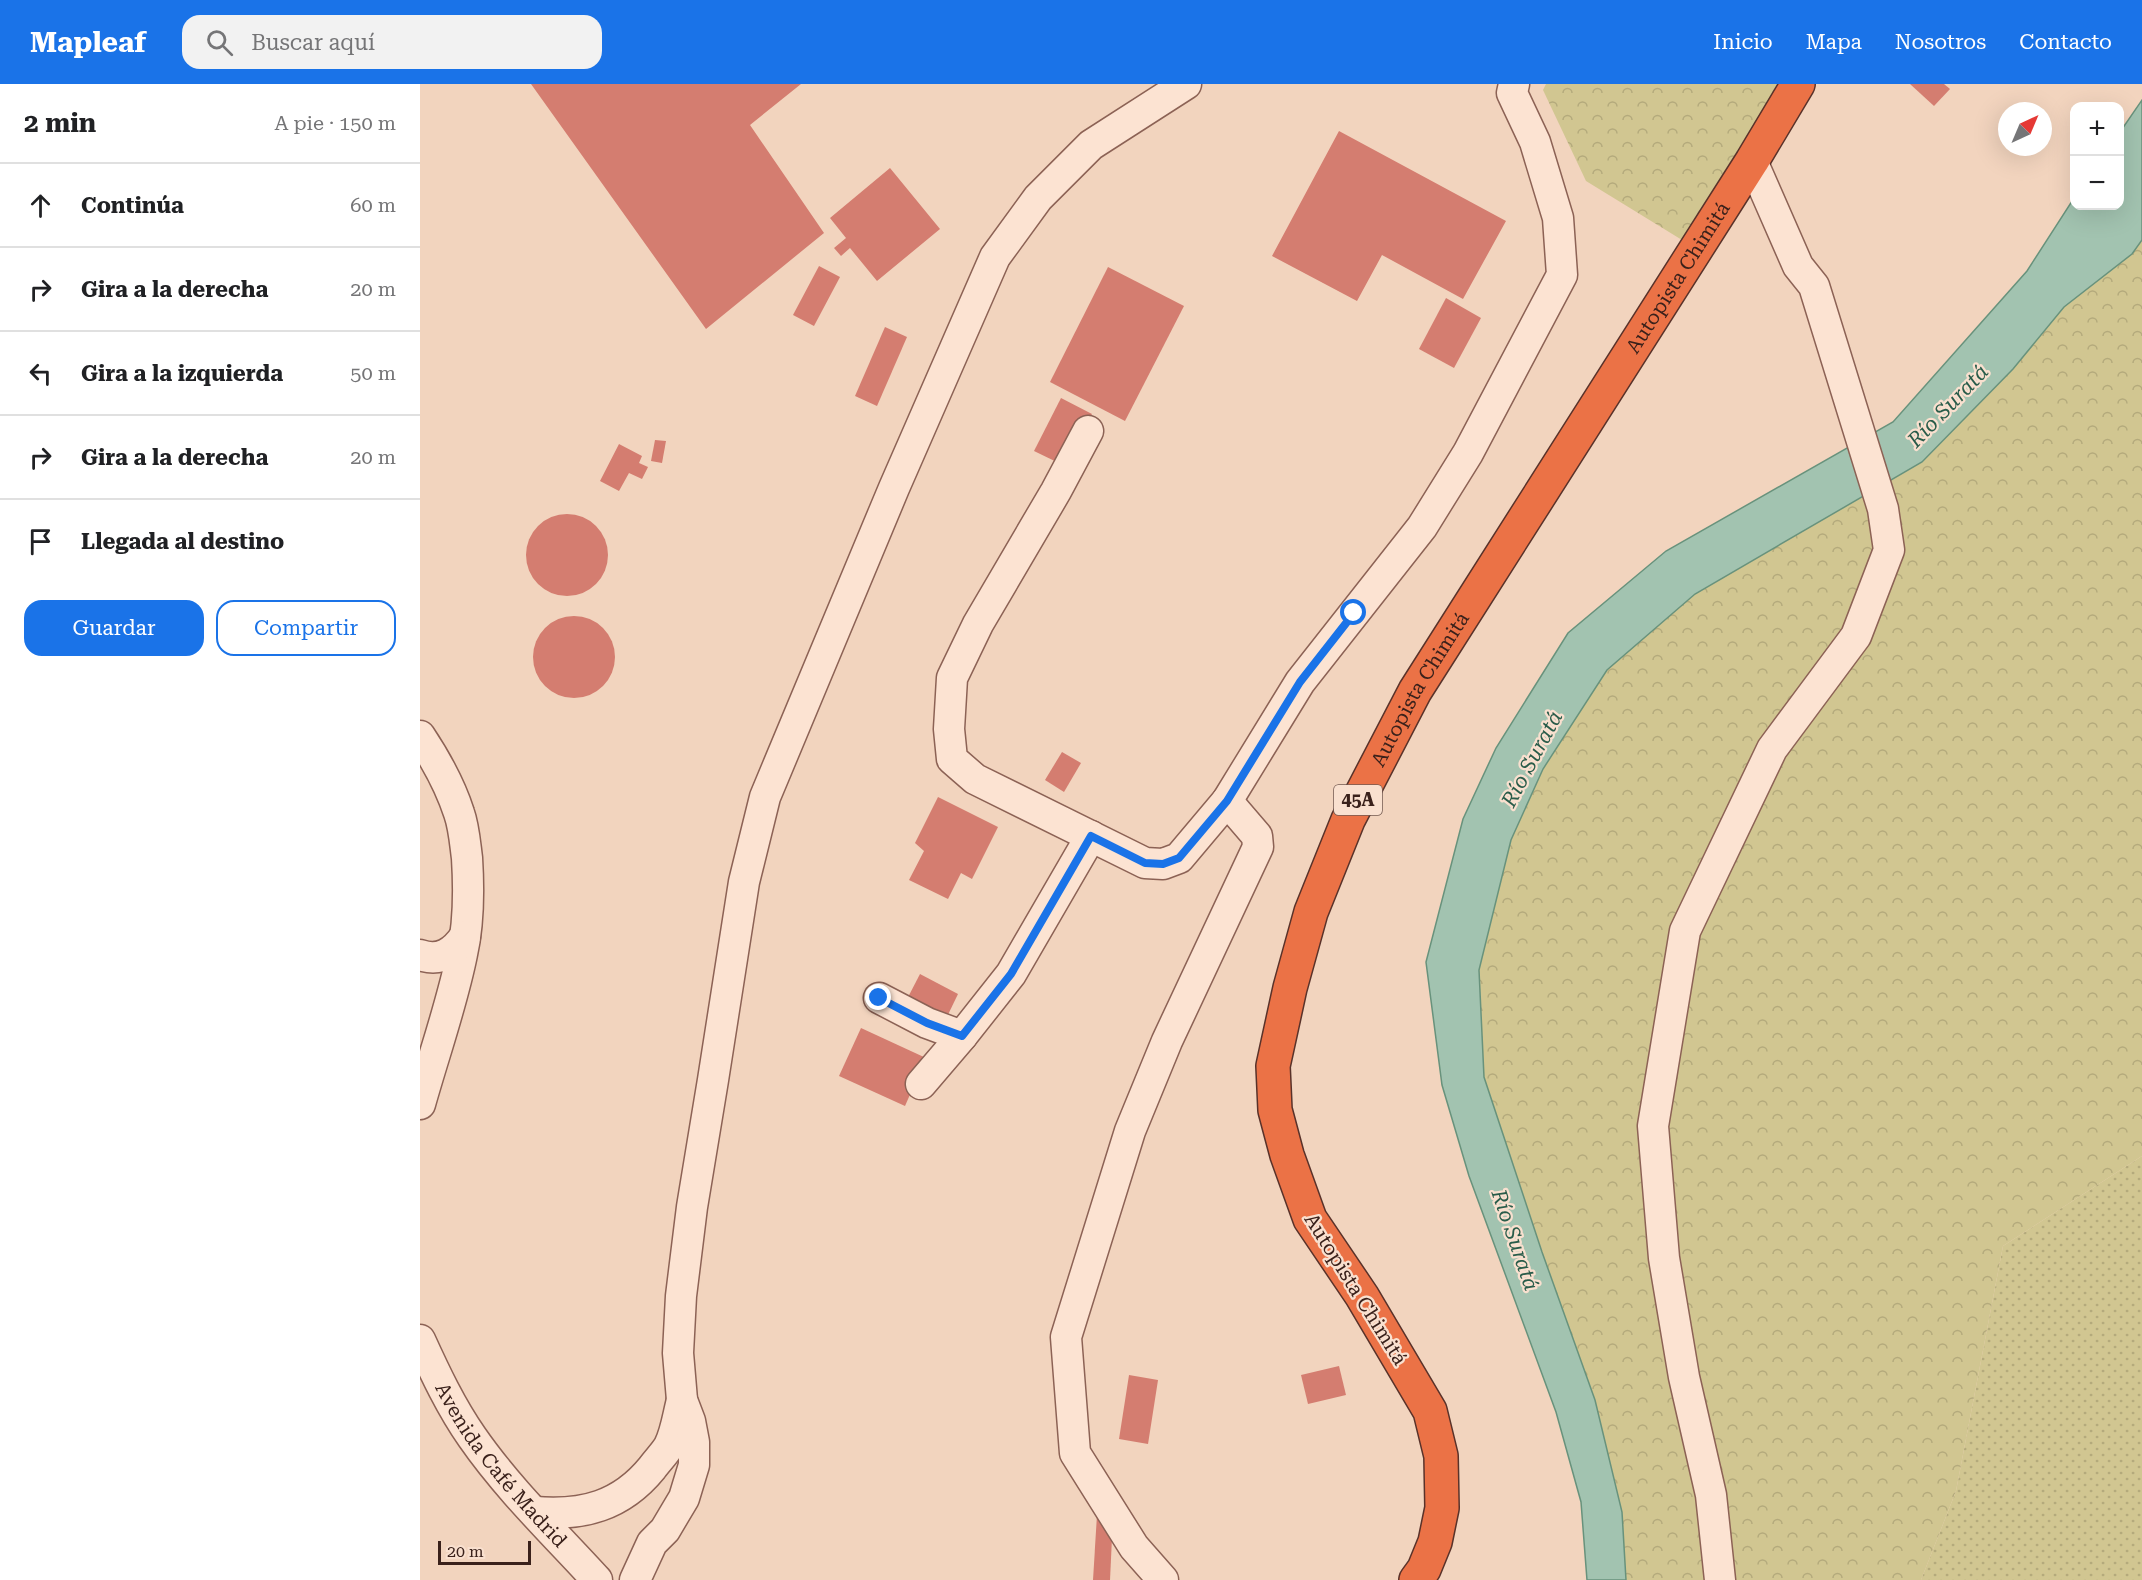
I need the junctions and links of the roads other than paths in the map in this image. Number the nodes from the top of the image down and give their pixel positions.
1 (1186, 84) edge
2 (1514, 84) edge
3 (1798, 84) edge
4 (1752, 161) junction
5 (1088, 431) dead end
6 (420, 736) edge
7 (1227, 801) junction
8 (1091, 836) junction
9 (465, 936) junction
10 (420, 955) edge
11 (879, 998) dead end
12 (420, 1011) edge
13 (962, 1036) junction
14 (438, 1040) junction
15 (921, 1084) dead end
16 (420, 1104) edge
17 (420, 1340) edge
18 (682, 1400) junction
19 (535, 1512) junction
20 (597, 1580) edge
21 (635, 1580) edge
22 (1163, 1580) edge
23 (1416, 1580) edge
24 (1720, 1580) edge

1 - 18 street
2 - 7 street
3 - 4 highway, Autopista Chimitá / 45A
4 - 23 highway, Autopista Chimitá / 45A
4 - 24 street
5 - 8 street
6 - 9 street
7 - 8 street
7 - 22 street
8 - 13 street
9 - 10 street
9 - 14 street
11 - 13 street
12 - 14 street
13 - 15 street
14 - 16 street
17 - 19 street, Avenida Café Madrid
18 - 19 street
18 - 21 street
19 - 20 street, Avenida Café Madrid

